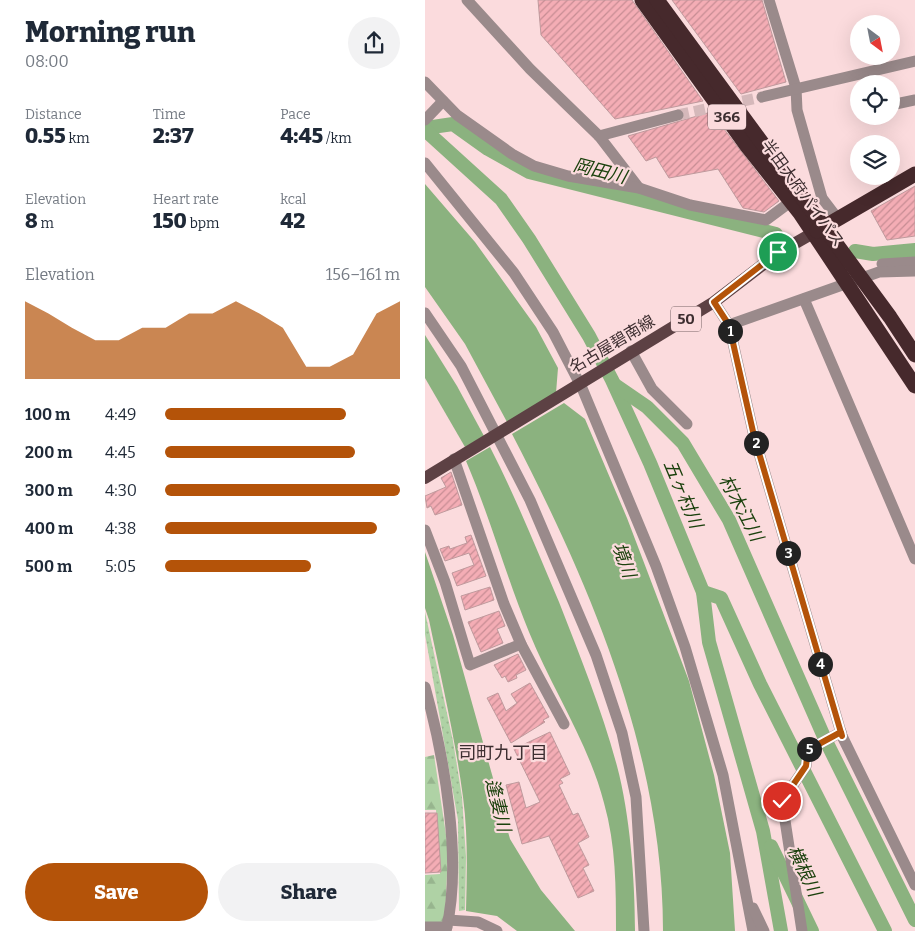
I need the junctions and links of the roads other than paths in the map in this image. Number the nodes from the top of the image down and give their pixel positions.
1 (467, 0) edge
2 (642, 0) edge
3 (657, 0) edge
4 (769, 0) edge
5 (915, 61) edge
6 (872, 75) edge
7 (850, 80) edge
8 (425, 82) edge
9 (796, 88) junction
10 (762, 96) tunnel mouth
11 (915, 100) edge
12 (442, 101) junction
13 (900, 104) edge
14 (678, 115) tunnel mouth
15 (425, 120) edge
16 (599, 136) junction
17 (425, 163) edge
18 (915, 174) edge
19 (639, 188) junction
20 (795, 198) junction
21 (838, 219) junction
22 (818, 230) junction
23 (915, 262) edge
24 (882, 264) dead end
25 (915, 271) edge
26 (861, 277) junction
27 (846, 283) junction
28 (804, 298) junction
29 (714, 302) junction
30 (425, 313) edge
31 (729, 325) junction
32 (631, 351) junction
33 (915, 355) edge
34 (579, 382) junction
35 (915, 386) edge
36 (687, 424) dead end
37 (495, 434) junction
38 (455, 458) junction
39 (425, 478) edge
40 (425, 530) edge
41 (912, 542) edge
42 (915, 559) edge
43 (521, 644) junction
44 (425, 686) edge
45 (565, 724) dead end
46 (842, 736) junction
47 (915, 885) edge
48 (746, 892) junction
49 (447, 926) edge
50 (425, 927) edge
51 (497, 931) edge
52 (644, 931) edge
53 (753, 931) edge
54 (764, 931) edge
55 (803, 931) edge

1 - 16 street
2 - 20 highway, 半田大府パイパス / 366
3 - 20 highway, 半田大府パイパス / 366
4 - 9 street
5 - 6 street
7 - 9 street
8 - 12 street
9 - 10 street
9 - 21 street
11 - 13 street
12 - 15 street
12 - 19 street
14 - 16 street
16 - 19 street
17 - 34 street
18 - 21 highway
19 - 20 street
20 - 22 highway, 半田大府パイパス / 366
21 - 22 highway
22 - 26 highway, 半田大府パイパス / 366
22 - 27 highway, 半田大府パイパス / 366
22 - 29 main road, 名古屋碧南線 / 50
23 - 24 street
25 - 26 street
26 - 27 street
26 - 33 highway, 半田大府パイパス / 366
27 - 28 street
27 - 35 highway, 半田大府パイパス / 366
28 - 31 street
28 - 41 street
29 - 31 street
29 - 32 main road, 名古屋碧南線 / 50
30 - 37 street
31 - 46 street
32 - 34 main road, 名古屋碧南線 / 50
32 - 36 street
34 - 37 main road, 名古屋碧南線 / 50
34 - 48 street
37 - 38 main road, 名古屋碧南線 / 50
37 - 52 street
38 - 39 main road, 名古屋碧南線 / 50
38 - 43 street
40 - 43 street
41 - 42 street
43 - 45 street
44 - 49 street
46 - 47 street
46 - 55 street
48 - 53 street
48 - 54 street
49 - 50 street
49 - 51 street

